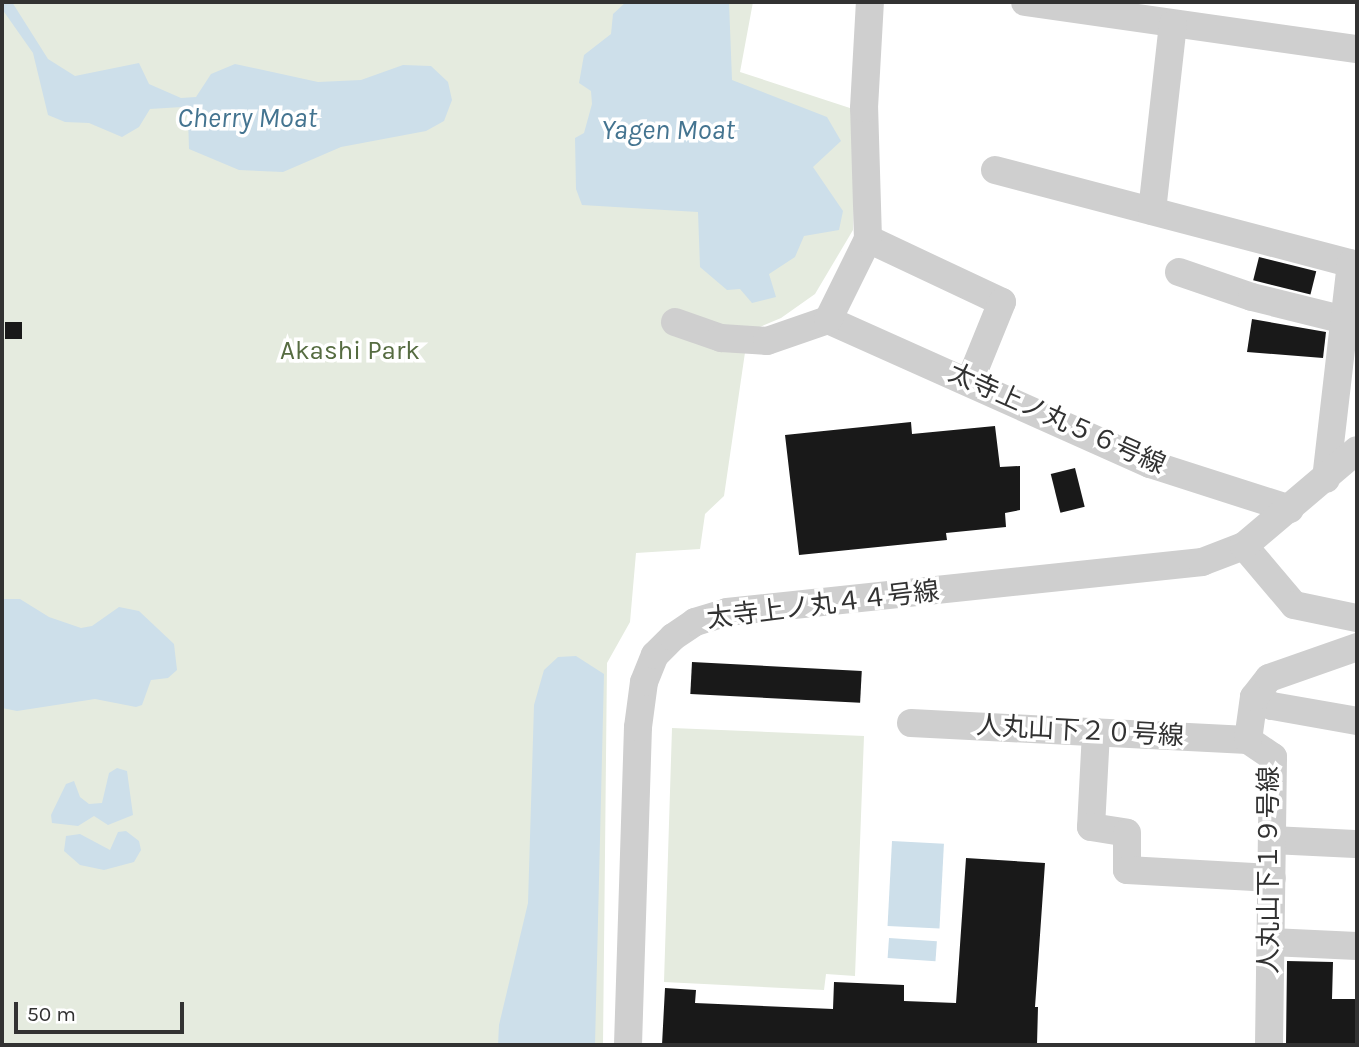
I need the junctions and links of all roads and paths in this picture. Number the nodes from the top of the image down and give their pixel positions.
1 (870, 2) edge
2 (1026, 2) edge
3 (1173, 24) junction
4 (1357, 49) edge
5 (995, 170) dead end
6 (1152, 211) junction
7 (868, 239) junction
8 (1354, 264) edge
9 (1179, 272) dead end
10 (828, 320) junction
11 (1345, 320) junction
12 (675, 322) dead end
13 (970, 382) junction
14 (1357, 450) edge
15 (1326, 479) junction
16 (1290, 509) junction
17 (1244, 546) junction
18 (1357, 618) edge
19 (1357, 647) edge
20 (1254, 697) junction
21 (1357, 721) edge
22 (911, 723) dead end
23 (1096, 732) junction
24 (1248, 740) junction
25 (1272, 839) junction
26 (1355, 844) dead end
27 (1272, 878) junction
28 (1271, 942) junction
29 (1357, 946) edge
30 (628, 1045) edge
31 (1269, 1045) edge

1 - 7 street
2 - 3 street
3 - 4 street
3 - 6 street
5 - 6 street
6 - 8 street
7 - 10 street
7 - 13 street
8 - 11 street
9 - 11 street
10 - 12 street
10 - 13 street, 太寺上ノ丸５６号線
11 - 15 street
13 - 16 street, 太寺上ノ丸５６号線
14 - 15 street, 太寺上ノ丸４４号線
15 - 16 street, 太寺上ノ丸４４号線
16 - 17 street, 太寺上ノ丸４４号線
17 - 18 street
17 - 30 street, 太寺上ノ丸４４号線
19 - 20 street
20 - 21 street
20 - 24 street, 人丸山下１９号線
22 - 23 street, 人丸山下２０号線
23 - 24 street, 人丸山下２０号線
23 - 27 street
24 - 25 street, 人丸山下１９号線
25 - 26 street
25 - 27 street, 人丸山下１９号線
27 - 28 street, 人丸山下１９号線
28 - 29 street
28 - 31 street, 人丸山下１９号線

